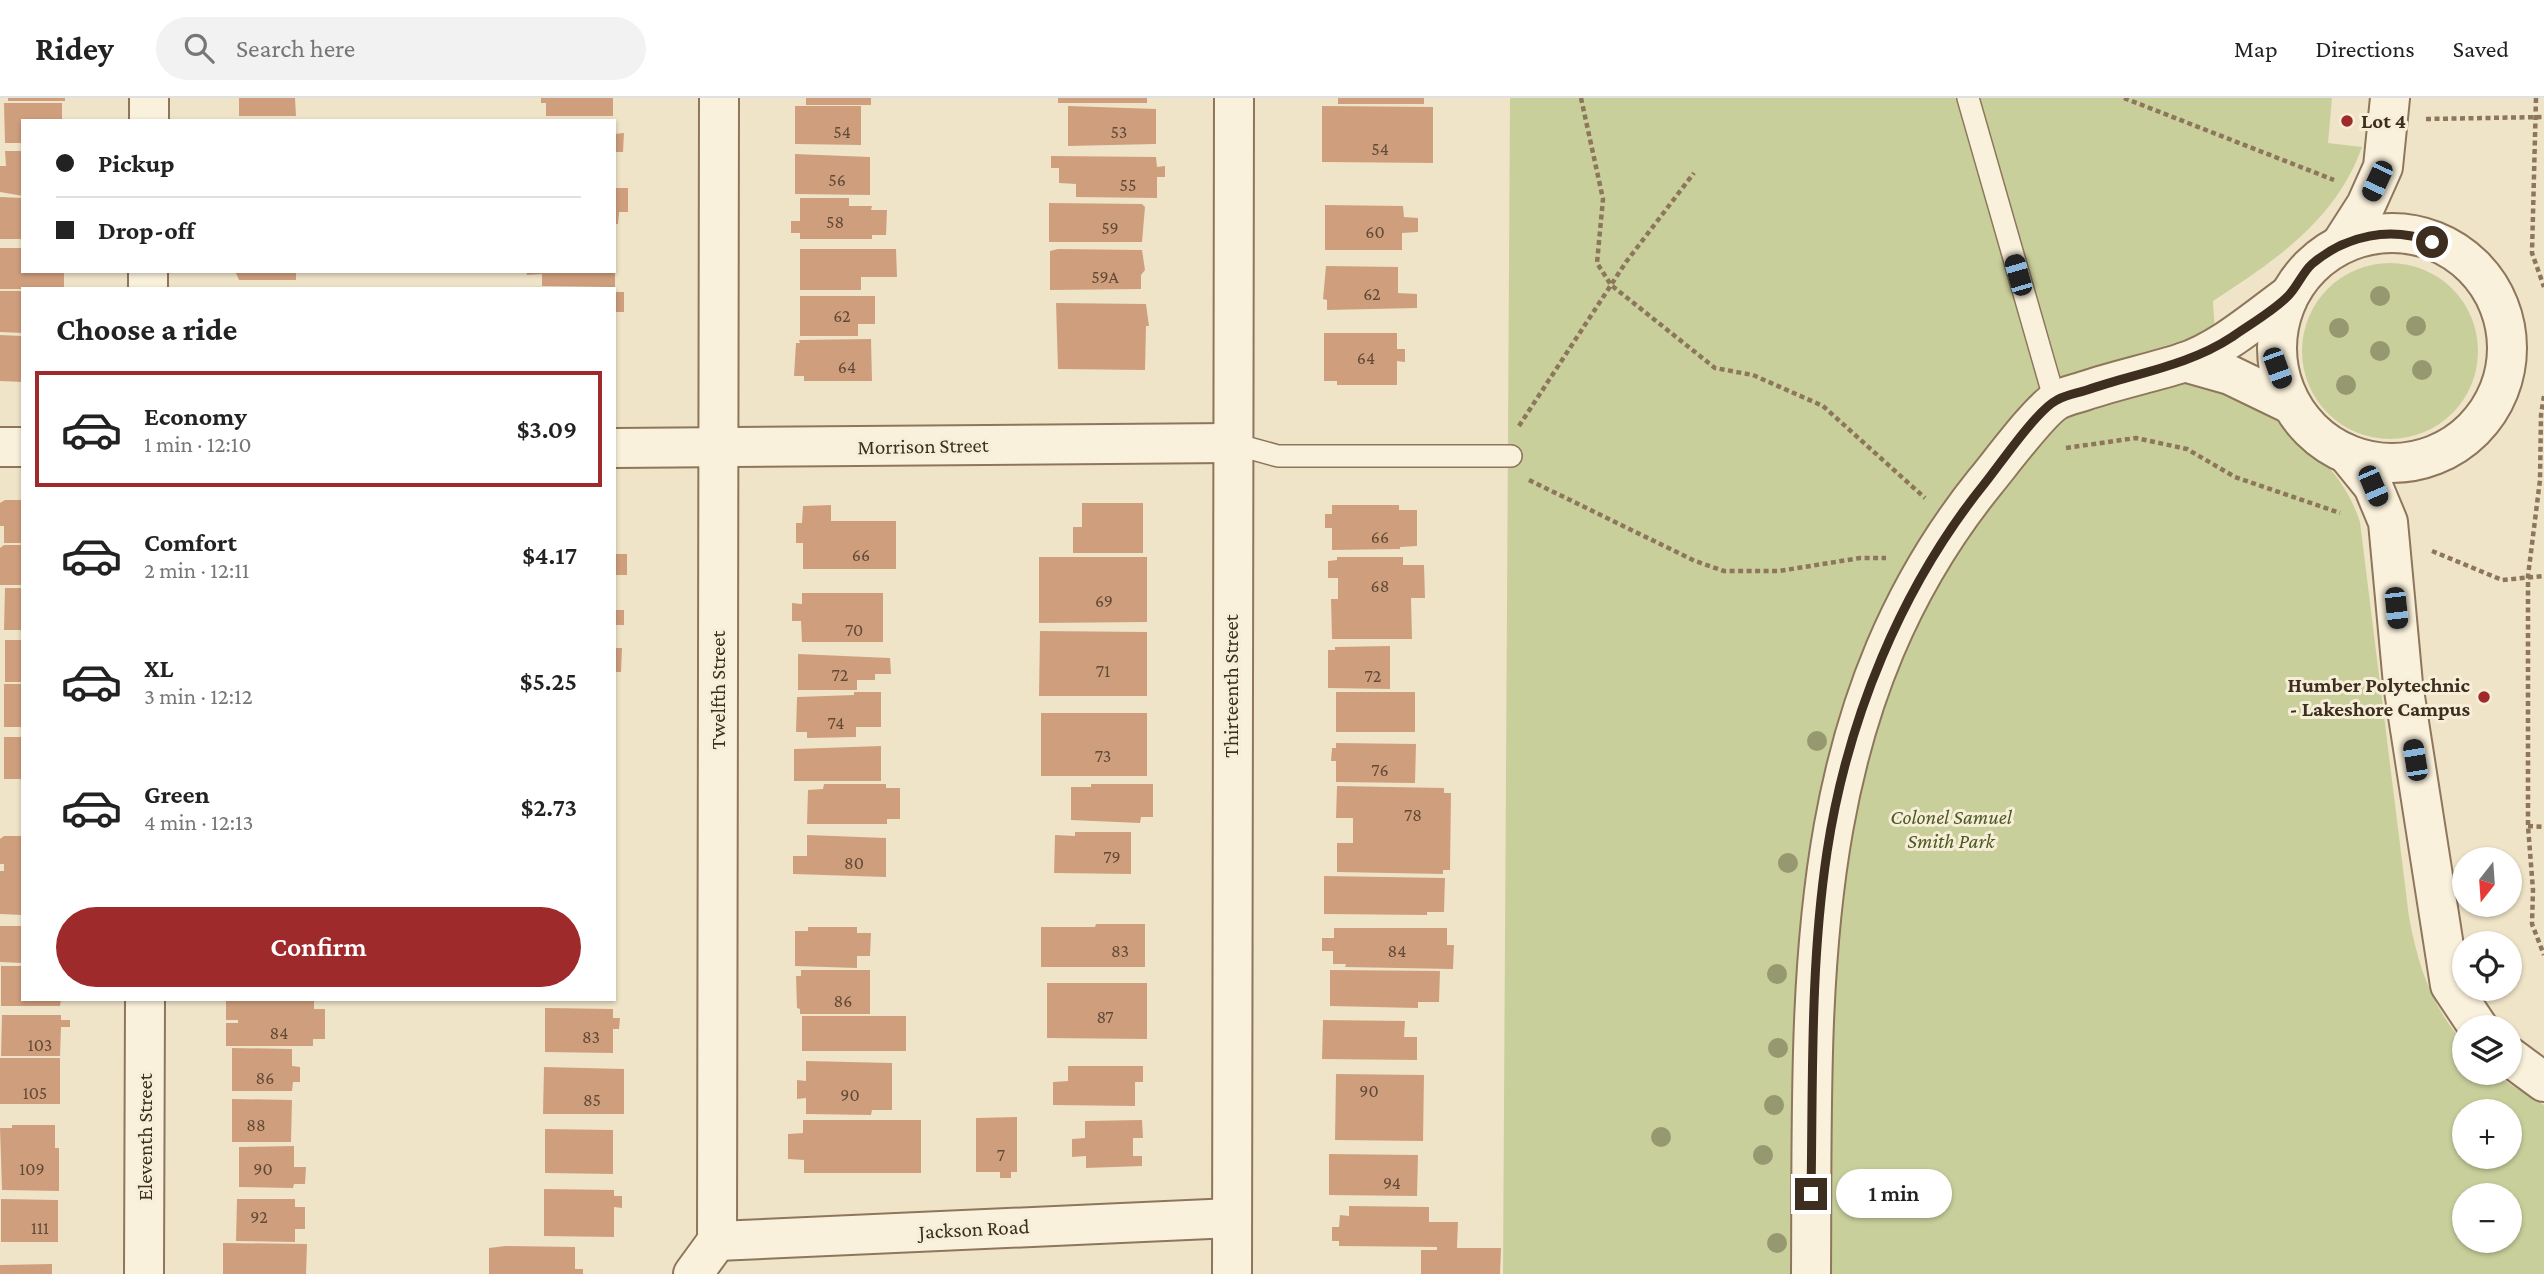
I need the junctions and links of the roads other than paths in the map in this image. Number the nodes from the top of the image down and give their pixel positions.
1 (149, 98) edge
2 (719, 98) edge
3 (1234, 98) edge
4 (1968, 98) edge
5 (2389, 108) edge
6 (149, 119) edge
7 (2377, 181) junction
8 (2415, 235) junction
9 (2341, 244) junction
10 (2288, 295) junction
11 (2185, 362) junction
12 (2055, 401) junction
13 (2290, 404) junction
14 (1231, 443) junction
15 (0, 447) edge
16 (21, 447) edge
17 (616, 448) edge
18 (718, 448) junction
19 (2347, 454) junction
20 (1511, 456) road end
21 (2422, 460) junction
22 (2388, 527) junction
23 (145, 1001) edge
24 (2470, 1015) edge
25 (2522, 1066) edge
26 (2544, 1082) edge
27 (1232, 1219) junction
28 (717, 1241) junction
29 (145, 1274) edge
30 (693, 1274) edge
31 (1232, 1274) edge
32 (1811, 1274) edge

1 - 6 street
2 - 18 street, Twelfth Street
3 - 14 street, Thirteenth Street
4 - 12 lane
5 - 7 street
7 - 8 street
7 - 9 street
8 - 9 street
8 - 21 street
9 - 10 street
10 - 11 street
10 - 13 street
11 - 12 street
11 - 13 street
12 - 32 street
13 - 19 street
14 - 18 street, Morrison Street
14 - 20 lane
14 - 27 street, Thirteenth Street
15 - 16 street
17 - 18 street, Morrison Street
18 - 28 street, Twelfth Street
19 - 21 street
19 - 22 street
21 - 22 street
22 - 24 street
23 - 29 street, Eleventh Street
25 - 26 street
27 - 28 street, Jackson Road
27 - 31 street, Thirteenth Street
28 - 30 street

